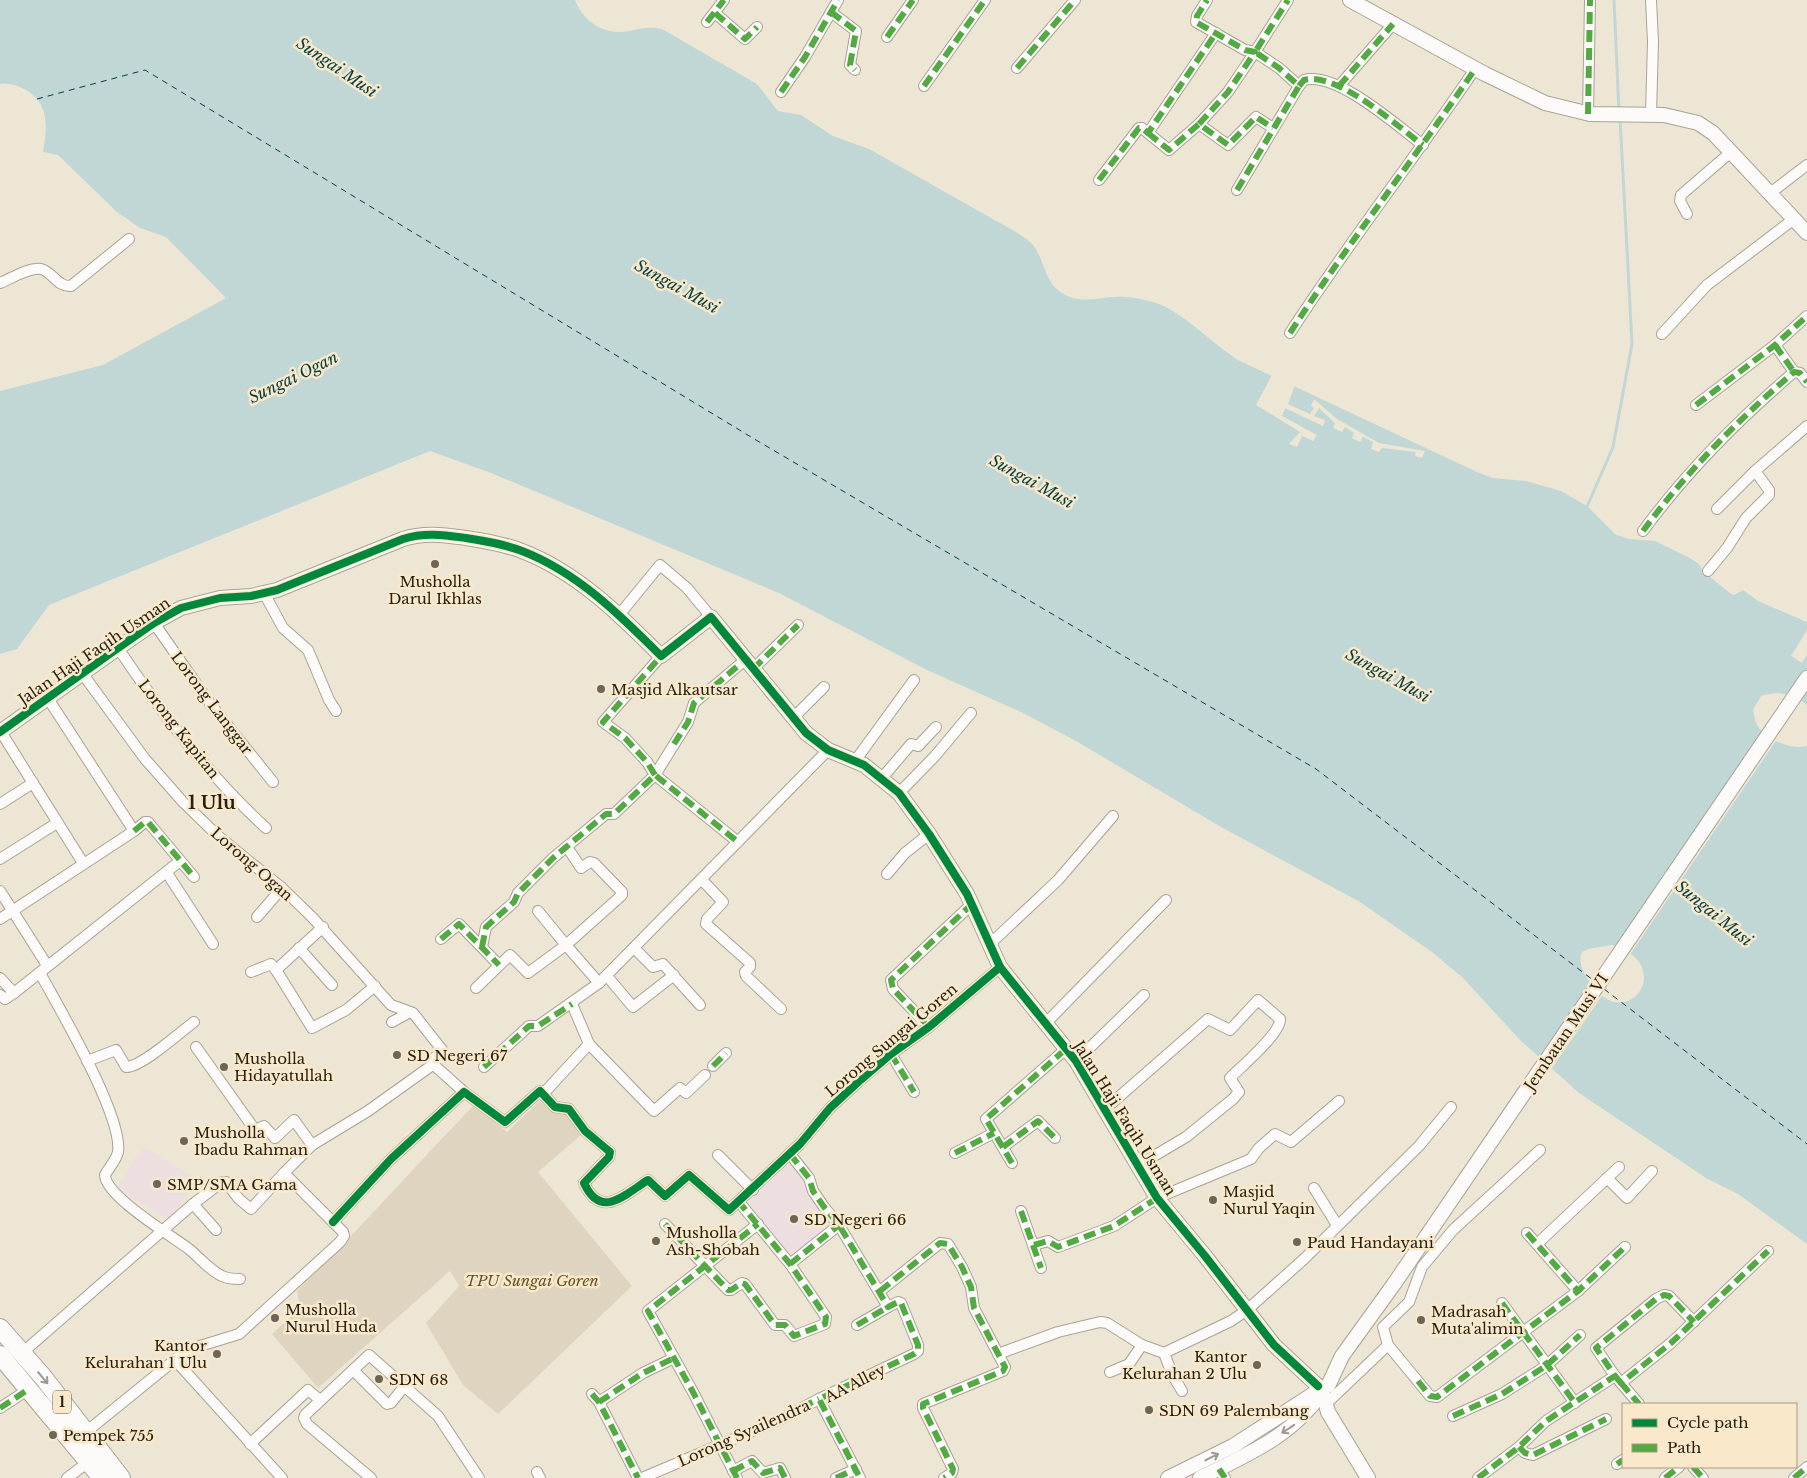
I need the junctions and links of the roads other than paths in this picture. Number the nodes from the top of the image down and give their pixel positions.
1 (724, 0) edge
2 (838, 0) edge
3 (913, 0) edge
4 (985, 0) edge
5 (1075, 0) edge
6 (1207, 0) edge
7 (1288, 0) edge
8 (1350, 0) edge
9 (1590, 0) edge
10 (1652, 0) edge
11 (830, 12) junction
12 (715, 13) junction
13 (707, 22) dead end
14 (1393, 24) junction
15 (757, 27) dead end
16 (1216, 33) junction
17 (887, 37) dead end
18 (1255, 52) junction
19 (1017, 68) dead end
20 (1475, 69) junction
21 (855, 70) dead end
22 (924, 86) dead end
23 (1299, 86) junction
24 (1339, 86) junction
25 (781, 92) dead end
26 (1589, 114) junction
27 (1645, 114) junction
28 (1199, 124) junction
29 (1274, 128) junction
30 (1148, 133) junction
31 (1423, 145) junction
32 (1731, 152) junction
33 (1807, 165) edge
34 (1099, 180) dead end
35 (1237, 190) dead end
36 (1769, 194) junction
37 (1687, 214) dead end
38 (1794, 219) junction
39 (1807, 233) edge
40 (130, 238) dead end
41 (0, 283) edge
42 (1807, 316) edge
43 (1290, 333) dead end
44 (1662, 334) dead end
45 (1775, 345) junction
46 (1794, 372) junction
47 (1807, 382) edge
48 (1696, 404) dead end
49 (1807, 426) edge
50 (1755, 471) junction
51 (1717, 509) dead end
52 (1643, 531) dead end
53 (1708, 571) dead end
54 (264, 593) junction
55 (619, 614) junction
56 (712, 616) junction
57 (154, 623) junction
58 (798, 625) dead end
59 (118, 648) junction
60 (661, 656) junction
61 (749, 664) junction
62 (82, 673) junction
63 (1807, 678) edge
64 (914, 680) dead end
65 (824, 686) dead end
66 (47, 698) junction
67 (336, 711) dead end
68 (971, 713) dead end
69 (792, 718) junction
70 (936, 727) dead end
71 (0, 732) edge
72 (827, 749) junction
73 (855, 761) junction
74 (655, 775) junction
75 (882, 778) junction
76 (273, 782) dead end
77 (33, 783) junction
78 (899, 793) junction
79 (0, 804) edge
80 (1113, 816) dead end
81 (57, 823) junction
82 (266, 828) dead end
83 (134, 831) junction
84 (930, 834) junction
85 (738, 842) junction
86 (567, 847) junction
87 (0, 859) edge
88 (180, 861) junction
89 (83, 863) junction
90 (167, 874) junction
91 (887, 874) dead end
92 (194, 877) dead end
93 (702, 880) junction
94 (282, 888) junction
95 (0, 891) edge
96 (970, 899) junction
97 (1166, 900) dead end
98 (12, 910) junction
99 (538, 911) dead end
100 (257, 917) dead end
101 (0, 919) edge
102 (323, 927) junction
103 (441, 939) dead end
104 (991, 943) junction
105 (212, 944) dead end
106 (482, 947) junction
107 (568, 947) junction
108 (299, 948) junction
109 (634, 948) junction
110 (45, 962) dead end
111 (499, 965) junction
112 (1000, 967) junction
113 (276, 970) junction
114 (251, 972) dead end
115 (40, 973) junction
116 (674, 975) junction
117 (0, 978) edge
118 (603, 979) junction
119 (332, 985) dead end
120 (374, 986) junction
121 (476, 988) dead end
122 (14, 993) junction
123 (0, 995) edge
124 (1144, 995) dead end
125 (572, 1004) junction
126 (700, 1005) dead end
127 (781, 1009) dead end
128 (410, 1012) junction
129 (194, 1022) dead end
130 (392, 1022) dead end
131 (1046, 1024) junction
132 (929, 1027) junction
133 (589, 1044) junction
134 (1064, 1044) junction
135 (196, 1047) dead end
136 (726, 1053) dead end
137 (891, 1054) junction
138 (87, 1061) junction
139 (1076, 1061) junction
140 (435, 1066) junction
141 (714, 1066) dead end
142 (484, 1067) dead end
143 (704, 1075) dead end
144 (464, 1092) junction
145 (914, 1092) dead end
146 (544, 1093) junction
147 (1340, 1101) dead end
148 (1451, 1107) dead end
149 (1105, 1109) junction
150 (994, 1133) junction
151 (1055, 1138) dead end
152 (312, 1145) junction
153 (1003, 1147) junction
154 (1540, 1150) dead end
155 (955, 1153) dead end
156 (790, 1154) junction
157 (718, 1155) dead end
158 (1012, 1163) dead end
159 (1137, 1166) junction
160 (1619, 1166) dead end
161 (1652, 1171) dead end
162 (284, 1173) junction
163 (1607, 1178) junction
164 (1314, 1188) dead end
165 (753, 1190) junction
166 (1157, 1198) junction
167 (740, 1202) junction
168 (193, 1204) junction
169 (1021, 1211) dead end
170 (333, 1222) junction
171 (665, 1224) dead end
172 (758, 1224) junction
173 (839, 1225) junction
174 (1337, 1225) junction
175 (164, 1230) junction
176 (216, 1230) dead end
177 (1527, 1233) dead end
178 (1537, 1244) junction
179 (1034, 1245) junction
180 (1625, 1247) dead end
181 (1768, 1252) dead end
182 (706, 1264) junction
183 (790, 1264) junction
184 (1041, 1268) dead end
185 (240, 1278) dead end
186 (880, 1291) junction
187 (1578, 1291) junction
188 (1502, 1303) dead end
189 (888, 1307) junction
190 (1247, 1310) junction
191 (1694, 1322) junction
192 (857, 1324) dead end
193 (0, 1328) edge
194 (1523, 1334) junction
195 (1580, 1335) dead end
196 (1142, 1345) junction
197 (1388, 1346) junction
198 (22, 1353) junction
199 (1164, 1353) junction
200 (998, 1354) junction
201 (0, 1355) edge
202 (674, 1358) junction
203 (175, 1360) junction
204 (1546, 1366) junction
205 (353, 1370) junction
206 (1110, 1372) dead end
207 (1618, 1380) junction
208 (403, 1388) junction
209 (29, 1389) junction
210 (1182, 1391) dead end
211 (1323, 1392) junction
212 (592, 1394) dead end
213 (819, 1399) junction
214 (320, 1400) junction
215 (599, 1402) junction
216 (1575, 1403) junction
217 (1639, 1403) edge
218 (0, 1408) edge
219 (1453, 1416) dead end
220 (1606, 1419) dead end
221 (86, 1432) junction
222 (250, 1444) junction
223 (720, 1445) junction
224 (1519, 1447) junction
225 (95, 1456) junction
226 (1807, 1467) edge
227 (1677, 1468) edge
228 (1694, 1468) edge
229 (858, 1473) edge
230 (1222, 1473) edge
231 (735, 1474) edge
232 (66, 1478) edge
233 (102, 1478) edge
234 (121, 1478) edge
235 (282, 1478) edge
236 (371, 1478) edge
237 (479, 1478) edge
238 (638, 1478) edge
239 (642, 1478) edge
240 (785, 1478) edge
241 (836, 1478) edge
242 (944, 1478) edge
243 (1168, 1478) edge
244 (1200, 1478) edge
245 (1368, 1478) edge
246 (1478, 1478) edge
247 (1665, 1478) edge
248 (1703, 1478) edge
249 (1794, 1478) edge

1 - 12 street
2 - 11 street
3 - 17 street
4 - 22 street
5 - 19 street
6 - 16 street
7 - 18 street
8 - 14 street
9 - 26 street
10 - 27 street
11 - 21 street
11 - 25 street
12 - 13 street
12 - 15 street
14 - 20 street
14 - 24 street
16 - 18 street
16 - 30 street
18 - 23 street
18 - 28 street
20 - 26 street
20 - 31 street
23 - 24 street
23 - 29 street
24 - 31 street
26 - 27 street
27 - 32 street
28 - 29 street
28 - 30 street
29 - 35 street
30 - 34 street
31 - 43 street
32 - 36 street
32 - 37 street
33 - 36 street
36 - 38 street
38 - 39 street
38 - 44 street
40 - 41 street
42 - 45 street
45 - 46 street
45 - 48 street
46 - 47 street
46 - 52 street
49 - 50 street
50 - 51 street
50 - 53 street
54 - 55 street, Jalan Haji Faqih Usman
54 - 57 street, Jalan Haji Faqih Usman
54 - 67 street
55 - 56 street
55 - 60 street, Jalan Haji Faqih Usman
56 - 60 street
56 - 61 street, Jalan Haji Faqih Usman
57 - 59 street, Jalan Haji Faqih Usman
57 - 76 street, Lorong Langgar
58 - 61 street
59 - 62 street, Jalan Haji Faqih Usman
59 - 82 street, Lorong Kapitan
60 - 74 street
61 - 69 street, Jalan Haji Faqih Usman
61 - 74 street
62 - 66 street, Jalan Haji Faqih Usman
62 - 94 street, Lorong Ogan
63 - 211 street, Jembatan Musi VI
64 - 73 street
65 - 69 street
66 - 71 street, Jalan Haji Faqih Usman
66 - 83 street
68 - 78 street
69 - 72 street, Jalan Haji Faqih Usman
70 - 75 street
71 - 77 street
72 - 73 street, Jalan Haji Faqih Usman
72 - 85 street
73 - 75 street, Jalan Haji Faqih Usman
74 - 85 street
74 - 86 street
75 - 78 street, Jalan Haji Faqih Usman
77 - 79 street
77 - 81 street
78 - 84 street, Jalan Haji Faqih Usman
80 - 104 street
81 - 87 street
81 - 89 street
83 - 88 street
83 - 89 street
84 - 91 street
84 - 96 street, Jalan Haji Faqih Usman
85 - 93 street
86 - 106 street
86 - 107 street
88 - 90 street
88 - 92 street
89 - 98 street
90 - 105 street
90 - 115 street
93 - 109 street
93 - 127 street
94 - 100 street
94 - 102 street, Lorong Ogan
95 - 98 street
96 - 104 street, Jalan Haji Faqih Usman
96 - 132 street
97 - 131 street
98 - 101 street
98 - 110 street
99 - 107 street
102 - 108 street
102 - 120 street, Lorong Ogan
103 - 106 street
104 - 112 street, Jalan Haji Faqih Usman
106 - 111 street
107 - 111 street
107 - 118 street
108 - 113 street
108 - 119 street
109 - 116 street
109 - 118 street
111 - 121 street
112 - 131 street, Jalan Haji Faqih Usman
112 - 132 street, Lorong Sungai Goren
113 - 114 street
113 - 120 street
115 - 122 street
115 - 138 street
116 - 118 street
116 - 126 street
117 - 122 street
118 - 125 street
120 - 128 street, Lorong Ogan
122 - 123 street
124 - 139 street
125 - 133 street
125 - 142 street
128 - 130 street
128 - 140 street
129 - 138 street
131 - 134 street, Jalan Haji Faqih Usman
132 - 137 street, Lorong Sungai Goren
133 - 143 street
133 - 146 street
134 - 139 street, Jalan Haji Faqih Usman
134 - 150 street
135 - 152 street
136 - 141 street
137 - 145 street
137 - 156 street, Lorong Sungai Goren
138 - 175 street
139 - 149 street, Jalan Haji Faqih Usman
140 - 144 street
140 - 152 street
144 - 146 street
144 - 170 street
146 - 167 street
147 - 166 street
148 - 174 street
149 - 159 street, Jalan Haji Faqih Usman
149 - 159 street
150 - 153 street
150 - 155 street
151 - 153 street
152 - 162 street
153 - 158 street
154 - 197 street
156 - 165 street, Lorong Sungai Goren
156 - 173 street
157 - 165 street
159 - 166 street, Jalan Haji Faqih Usman
160 - 163 street
161 - 163 street
162 - 168 street
162 - 170 street
163 - 178 street
164 - 174 street
165 - 167 street, Lorong Sungai Goren
166 - 179 street
166 - 190 street, Jalan Haji Faqih Usman
167 - 172 street
168 - 175 street
168 - 176 street
169 - 179 street
170 - 203 street
171 - 182 street
172 - 182 street
172 - 183 street
173 - 183 street
173 - 186 street
174 - 190 street
175 - 185 street
175 - 198 street
177 - 178 street
178 - 187 street
179 - 184 street
180 - 187 street
181 - 191 street
182 - 183 street
182 - 202 street
186 - 189 street
186 - 200 street
187 - 194 street
188 - 194 street
189 - 192 street
189 - 213 street, AA Alley
190 - 199 street
190 - 211 street, Jalan Haji Faqih Usman
191 - 207 street
191 - 207 street
193 - 198 highway, 1
194 - 197 street
194 - 204 street
195 - 204 street
196 - 199 street
196 - 200 street
196 - 206 street
197 - 211 street
198 -> 221 highway, 1
199 - 210 street
200 - 242 street
201 - 209 highway, 1
202 - 215 street
202 - 223 street
203 - 221 street
203 - 222 street
204 - 216 street
204 - 219 street
205 - 208 street
205 - 208 street
205 - 214 street
207 - 216 street
207 - 217 street
208 - 237 street
209 - 218 street
209 - 225 highway, 1
211 -> 230 street, Jembatan Musi VI
243 -> 211 street
211 - 245 street, Jalan Haji Faqih Usman
212 - 215 street
213 - 223 street, Lorong Syailendra
213 - 229 street, AA Alley
214 - 222 street
214 - 236 street
215 - 238 street
216 - 224 street
220 - 224 street
221 - 225 highway, 1
222 - 235 street
223 - 231 street
223 - 239 street, Lorong Syailendra
224 - 246 street
225 - 232 street
225 - 233 highway, 1
225 - 234 highway, 1
226 - 249 street
227 - 247 street
228 - 248 street
229 - 241 street
230 - 244 street, Jembatan Musi VI
231 - 240 street

